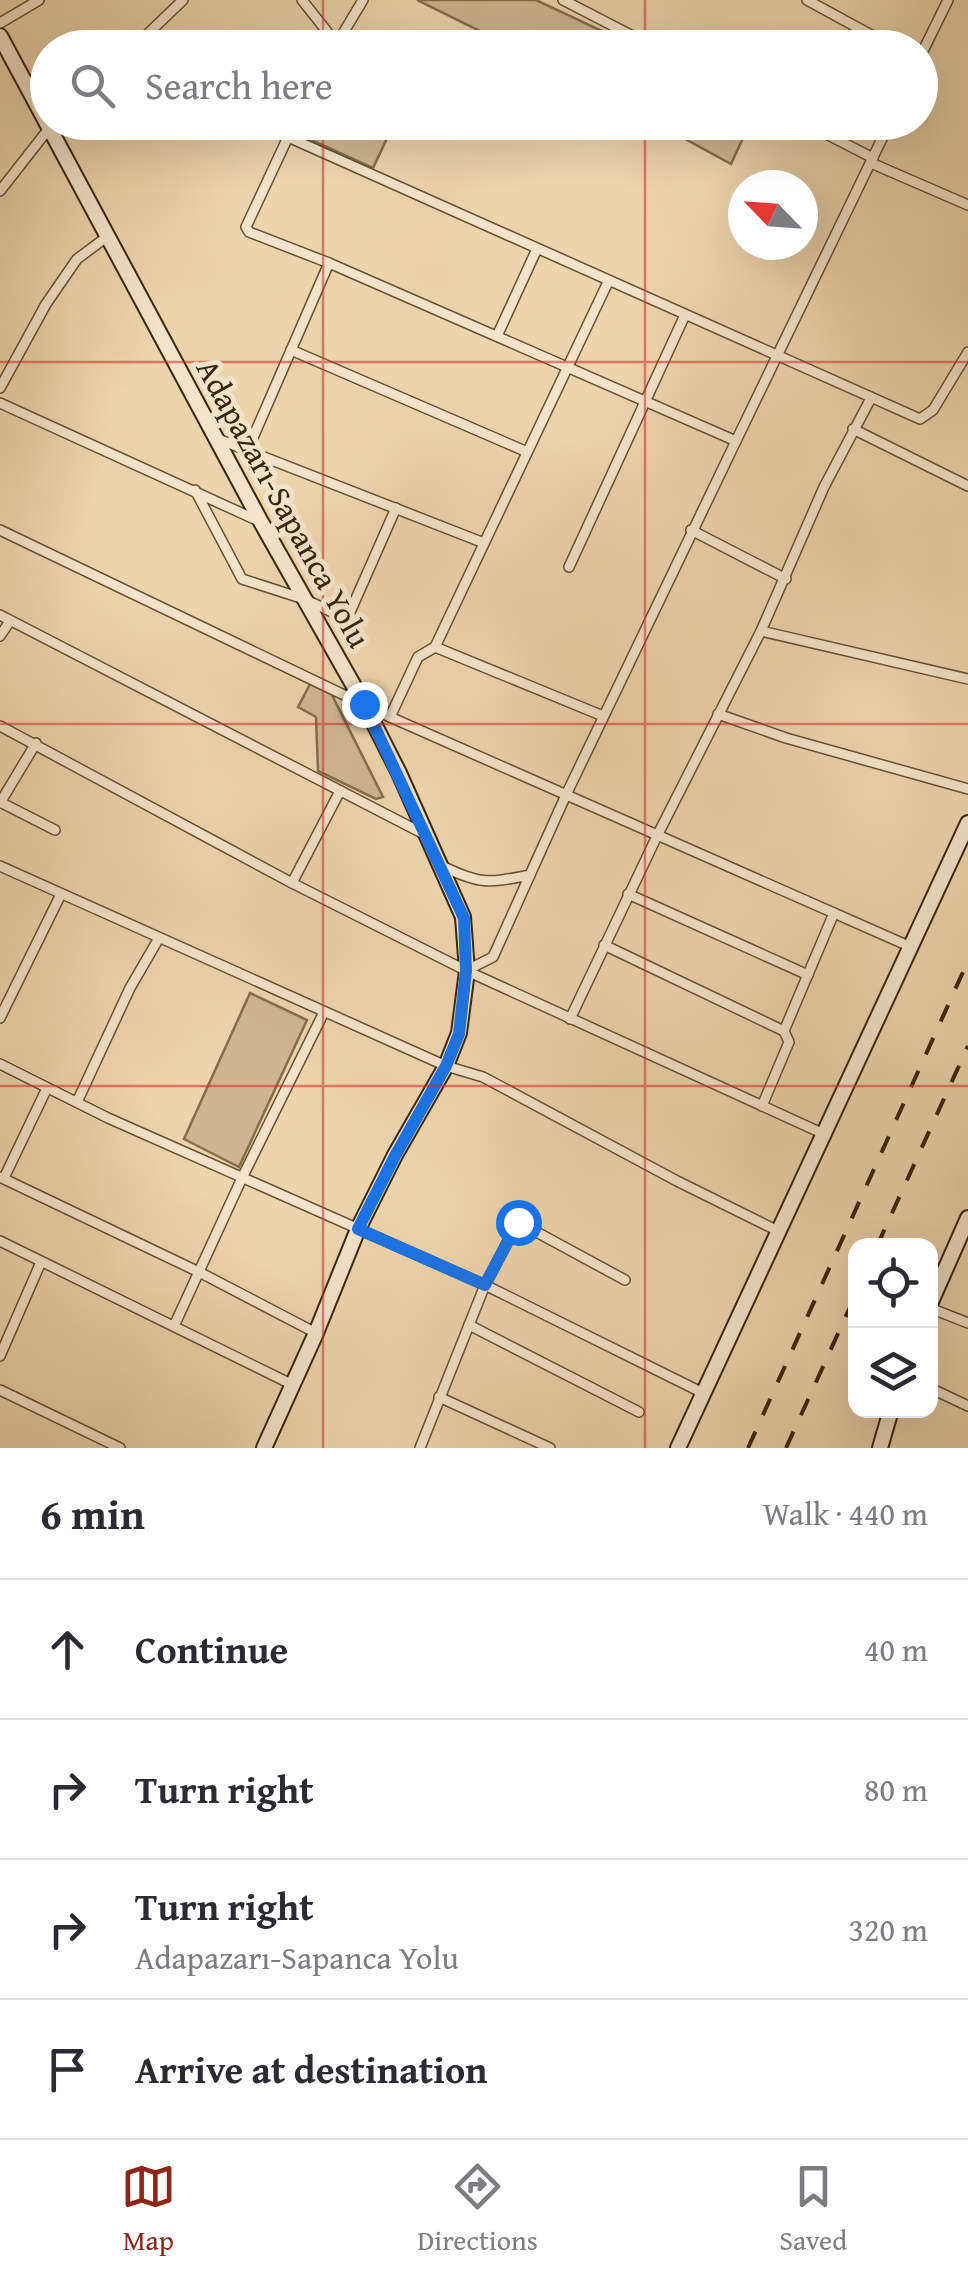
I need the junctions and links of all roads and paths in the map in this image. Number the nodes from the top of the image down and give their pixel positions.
1 (39, 0) edge
2 (183, 0) edge
3 (302, 0) edge
4 (362, 0) edge
5 (563, 0) edge
6 (807, 0) edge
7 (948, 0) edge
8 (0, 23) edge
9 (152, 30) edge
10 (324, 30) edge
11 (345, 30) edge
12 (621, 30) edge
13 (862, 30) edge
14 (934, 30) edge
15 (0, 36) edge
16 (30, 87) edge
17 (40, 140) edge
18 (60, 140) edge
19 (287, 140) edge
20 (295, 140) edge
21 (836, 140) edge
22 (881, 140) edge
23 (872, 160) junction
24 (0, 191) edge
25 (968, 205) edge
26 (108, 236) junction
27 (536, 251) junction
28 (329, 263) junction
29 (608, 282) junction
30 (685, 315) junction
31 (497, 336) junction
32 (291, 350) junction
33 (968, 352) edge
34 (777, 357) junction
35 (569, 367) junction
36 (0, 388) edge
37 (646, 400) junction
38 (870, 400) junction
39 (0, 403) edge
40 (853, 430) junction
41 (218, 439) junction
42 (736, 441) junction
43 (248, 448) junction
44 (525, 452) junction
45 (968, 486) edge
46 (195, 490) junction
47 (396, 508) junction
48 (261, 522) junction
49 (0, 530) edge
50 (691, 530) junction
51 (484, 543) junction
52 (569, 567) dead end
53 (786, 579) junction
54 (304, 599) junction
55 (0, 615) edge
56 (10, 621) junction
57 (762, 631) junction
58 (0, 636) edge
59 (435, 648) junction
60 (968, 679) edge
61 (364, 704) junction
62 (718, 714) junction
63 (603, 716) junction
64 (390, 717) junction
65 (0, 726) edge
66 (36, 743) junction
67 (968, 788) edge
68 (340, 791) junction
69 (566, 795) junction
70 (0, 802) edge
71 (968, 824) edge
72 (55, 830) dead end
73 (427, 835) junction
74 (657, 836) junction
75 (440, 864) junction
76 (0, 866) edge
77 (530, 875) junction
78 (292, 884) junction
79 (61, 894) junction
80 (628, 894) junction
81 (834, 914) junction
82 (159, 938) junction
83 (604, 945) junction
84 (911, 947) junction
85 (466, 971) junction
86 (808, 975) junction
87 (324, 1012) junction
88 (0, 1018) edge
89 (570, 1019) junction
90 (784, 1031) junction
91 (0, 1064) edge
92 (446, 1066) junction
93 (48, 1088) junction
94 (76, 1102) junction
95 (762, 1106) junction
96 (826, 1135) junction
97 (2, 1177) edge
98 (242, 1178) junction
99 (968, 1218) edge
100 (358, 1229) junction
101 (778, 1231) junction
102 (0, 1241) edge
103 (41, 1262) junction
104 (200, 1273) junction
105 (625, 1280) dead end
106 (485, 1285) junction
107 (938, 1287) edge
108 (938, 1309) edge
109 (968, 1322) edge
110 (470, 1325) junction
111 (174, 1326) junction
112 (316, 1334) junction
113 (0, 1356) edge
114 (293, 1385) junction
115 (0, 1390) edge
116 (938, 1392) edge
117 (703, 1393) junction
118 (440, 1397) junction
119 (968, 1406) edge
120 (640, 1412) dead end
121 (889, 1418) edge
122 (120, 1448) edge
123 (264, 1448) edge
124 (420, 1448) edge
125 (550, 1448) edge
126 (678, 1448) edge
127 (880, 1448) edge

1 - 8 street
2 - 9 street
3 - 10 street
4 - 11 street
5 - 12 street
6 - 13 street
7 - 14 street
15 - 16 main road, Adapazarı-Sapanca Yolu
17 - 24 street
18 - 26 main road, Adapazarı-Sapanca Yolu
19 - 28 street
20 - 27 street
21 - 23 street
22 - 23 street
23 - 25 street
23 - 34 street
26 - 36 street
26 - 41 main road, Adapazarı-Sapanca Yolu
27 - 29 street
27 - 31 street
28 - 31 street
28 - 32 street
29 - 30 street
29 - 35 street
30 - 34 street
30 - 37 street
31 - 35 street
32 - 43 street
32 - 44 street
33 - 38 street
34 - 38 street
34 - 42 street
35 - 37 street
35 - 44 street
37 - 42 street
37 - 52 street
38 - 40 street
39 - 46 street
40 - 45 street
40 - 53 street
41 - 43 street
41 - 48 main road, Adapazarı-Sapanca Yolu
42 - 50 street
43 - 47 street
44 - 51 street
46 - 48 street
46 - 54 street
47 - 51 street
47 - 54 street
48 - 54 main road, Adapazarı-Sapanca Yolu
49 - 61 street
50 - 53 street
50 - 63 street
51 - 59 street
53 - 57 street
54 - 61 main road, Adapazarı-Sapanca Yolu
55 - 56 street
56 - 58 street
56 - 68 street
57 - 60 street
57 - 62 street
59 - 63 street
59 - 64 street
61 - 64 street
61 - 73 main road, Adapazarı-Sapanca Yolu
62 - 67 street
62 - 74 street
63 - 69 street
64 - 69 street
65 - 66 street
66 - 70 street
66 - 78 street
68 - 73 street
68 - 78 street
69 - 74 street
69 - 77 street
70 - 72 street
71 - 84 main road
73 - 75 main road, Adapazarı-Sapanca Yolu
74 - 80 street
74 - 81 street
75 - 77 street
75 - 85 main road, Adapazarı-Sapanca Yolu
76 - 79 street
77 - 85 street
78 - 85 street
79 - 82 street
79 - 88 street
80 - 83 street
80 - 86 street
81 - 84 street
81 - 86 street
82 - 87 street
82 - 94 street
83 - 89 street
83 - 90 street
84 - 96 main road
85 - 89 street
85 - 92 main road, Adapazarı-Sapanca Yolu
86 - 90 street
87 - 92 street
87 - 98 street
89 - 95 street
90 - 95 street
91 - 93 street
92 - 100 main road, Adapazarı-Sapanca Yolu
92 - 101 street
93 - 94 street
93 - 97 street
94 - 98 street
95 - 96 street
96 - 101 main road
97 - 104 street
98 - 100 street
98 - 104 street
99 - 107 main road
100 - 106 street
100 - 112 main road, Adapazarı-Sapanca Yolu
101 - 117 main road
102 - 103 street
103 - 111 street
103 - 113 street
104 - 111 street
104 - 112 street
105 - 106 street
106 - 110 street
106 - 117 street
108 - 109 street
110 - 118 street
110 - 120 street
111 - 114 street
112 - 114 main road, Adapazarı-Sapanca Yolu
114 - 123 main road, Adapazarı-Sapanca Yolu
115 - 122 street
116 - 119 street
117 - 126 main road
118 - 124 street
118 - 125 street
121 - 127 main road

